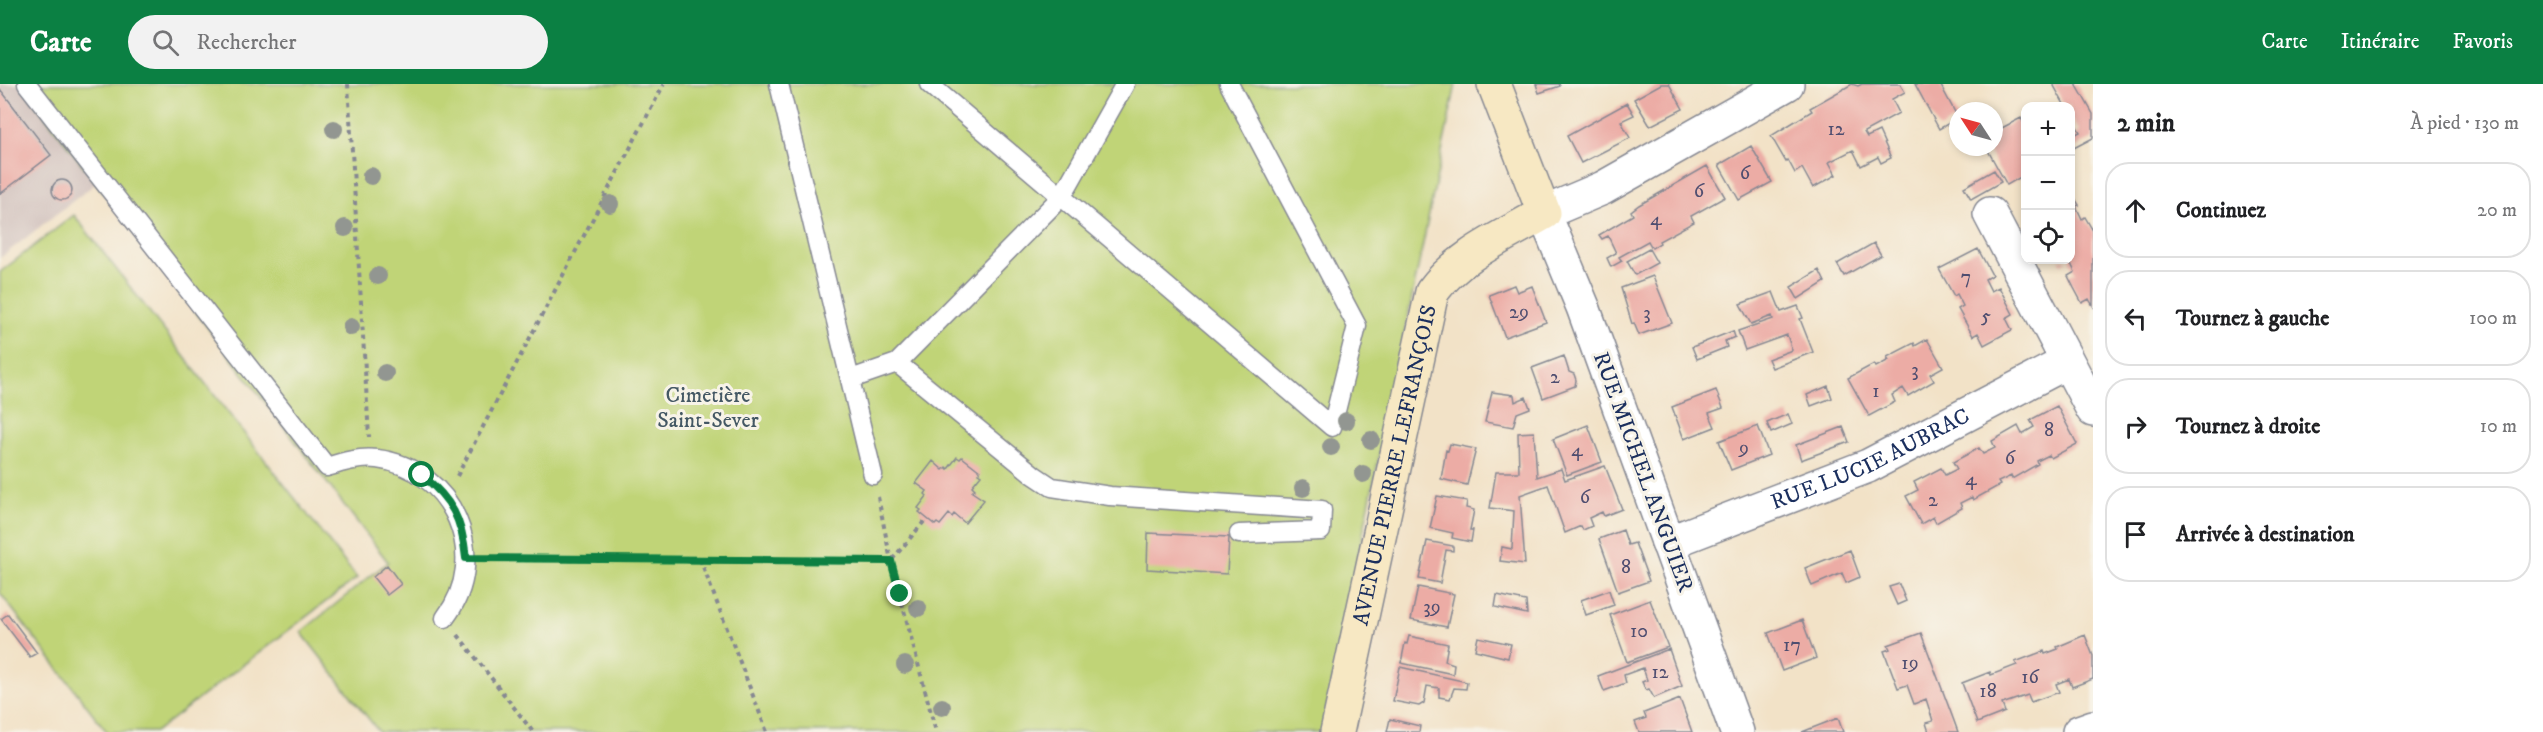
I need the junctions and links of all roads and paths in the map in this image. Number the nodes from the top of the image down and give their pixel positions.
1 (27, 84) edge
2 (348, 84) edge
3 (664, 84) edge
4 (779, 84) edge
5 (929, 84) edge
6 (1125, 84) edge
7 (1229, 84) edge
8 (1494, 84) edge
9 (1787, 84) edge
10 (1062, 196) junction
11 (1544, 213) junction
12 (1990, 214) dead end
13 (2067, 362) junction
14 (897, 363) junction
15 (851, 379) junction
16 (2093, 410) edge
17 (370, 459) junction
18 (873, 475) joint
19 (446, 498) junction
20 (927, 518) dead end
21 (1239, 534) dead end
22 (1668, 543) junction
23 (466, 558) junction
24 (700, 559) junction
25 (891, 561) junction
26 (445, 618) joint
27 (2093, 727) edge
28 (532, 732) edge
29 (767, 732) edge
30 (936, 732) edge
31 (1337, 732) edge
32 (1737, 732) edge
33 (2079, 732) edge

1 - 17 lane
2 - 17 path
3 - 19 path
4 - 15 lane
5 - 10 lane
6 - 10 lane
7 - 10 lane
8 - 11 street
9 - 11 street
10 - 14 lane
11 - 22 street, RUE MICHEL ANGUIER
11 - 31 street, AVENUE PIERRE LEFRANÇOIS
12 - 13 street
13 - 16 street
13 - 22 street, RUE LUCIE AUBRAC
14 - 15 lane
14 - 21 lane
15 - 18 lane
17 - 19 lane
18 - 25 path
19 - 23 lane
20 - 25 path
22 - 32 street, RUE MICHEL ANGUIER
23 - 24 path
23 - 26 lane
24 - 25 path
24 - 29 path
25 - 30 path
26 - 28 path
27 - 33 street

